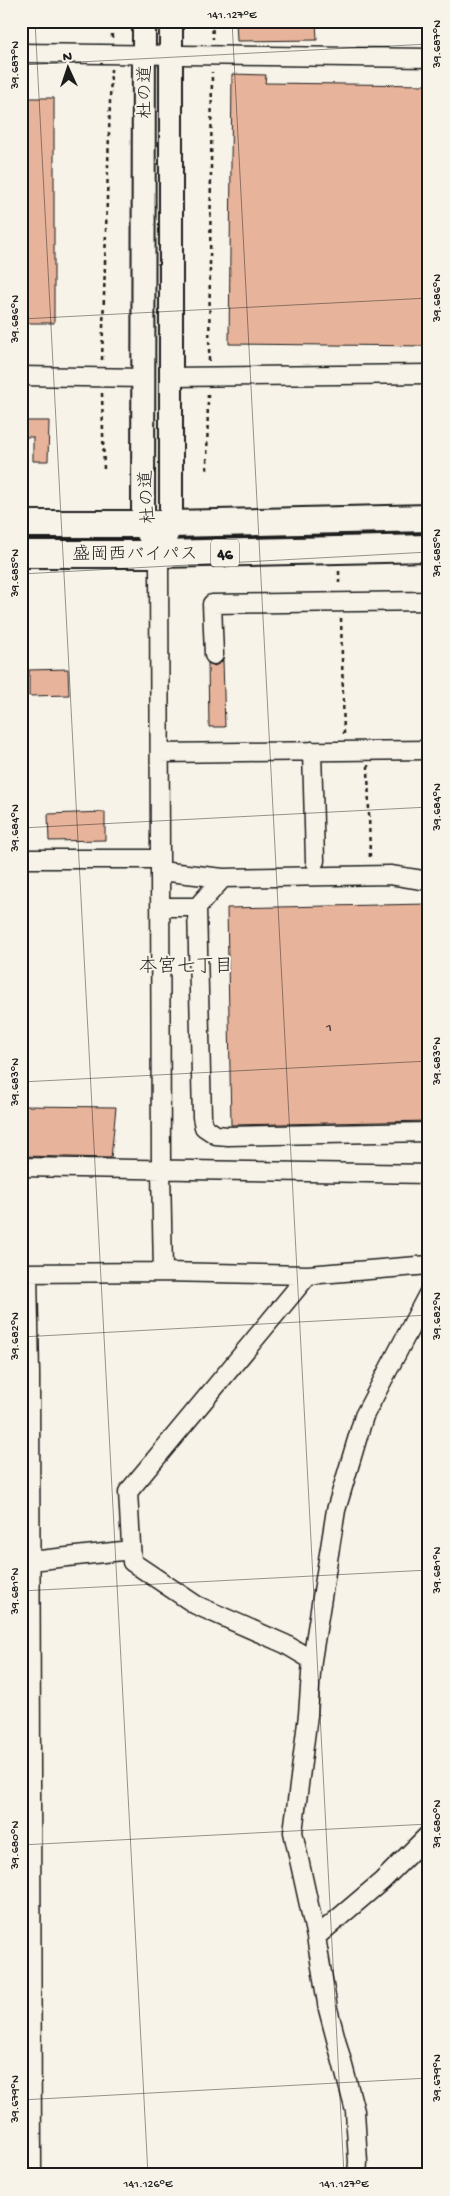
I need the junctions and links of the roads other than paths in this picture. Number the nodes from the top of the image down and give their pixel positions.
1 (144, 21) edge
2 (170, 21) edge
3 (21, 52) edge
4 (144, 54) junction
5 (170, 55) junction
6 (429, 58) edge
7 (429, 374) edge
8 (21, 376) edge
9 (171, 377) junction
10 (144, 378) junction
11 (429, 518) edge
12 (21, 524) edge
13 (143, 524) junction
14 (172, 524) junction
15 (429, 548) edge
16 (21, 554) edge
17 (159, 554) junction
18 (429, 601) edge
19 (214, 655) dead end
20 (429, 750) edge
21 (312, 751) junction
22 (160, 752) junction
23 (21, 859) edge
24 (315, 861) dead end
25 (160, 865) junction
26 (223, 878) junction
27 (429, 880) edge
28 (160, 907) junction
29 (197, 907) junction
30 (429, 1132) edge
31 (21, 1167) edge
32 (161, 1170) junction
33 (429, 1174) edge
34 (429, 1265) edge
35 (164, 1272) junction
36 (24, 1274) edge
37 (308, 1275) junction
38 (429, 1292) edge
39 (131, 1550) junction
40 (31, 1561) junction
41 (312, 1660) junction
42 (26, 1671) edge
43 (429, 1834) edge
44 (316, 1936) junction
45 (32, 2175) edge
46 (357, 2175) edge

1 - 4 main road, 杜の道
2 - 5 main road, 杜の道
3 - 4 street
4 - 5 street
4 - 10 main road, 杜の道
5 - 6 street
5 - 9 main road, 杜の道
7 - 9 street
8 - 10 street
9 - 14 main road, 杜の道
10 - 13 main road, 杜の道
11 - 14 highway, 盛岡西バイパス / 46
12 - 13 highway, 盛岡西バイパス / 46
13 - 14 highway, 盛岡西バイパス / 46
13 - 17 main road, 杜の道
14 - 17 main road, 杜の道
15 - 17 highway, 盛岡西バイパス / 46
16 - 17 highway, 盛岡西バイパス / 46
17 - 22 street
18 - 19 street
20 - 21 street
21 - 22 street
21 - 24 street
22 - 25 street
23 - 25 street
25 - 26 street
25 - 28 street
26 - 27 street
26 - 29 street
28 - 29 street
28 - 32 street
29 - 30 street
31 - 32 street
32 - 33 street
32 - 35 street
34 - 37 street
35 - 36 street
35 - 37 street
36 - 40 street
37 - 39 street
38 - 41 street
39 - 40 street
39 - 41 street
40 - 42 street
41 - 44 street
42 - 45 street
43 - 44 street
44 - 46 street

